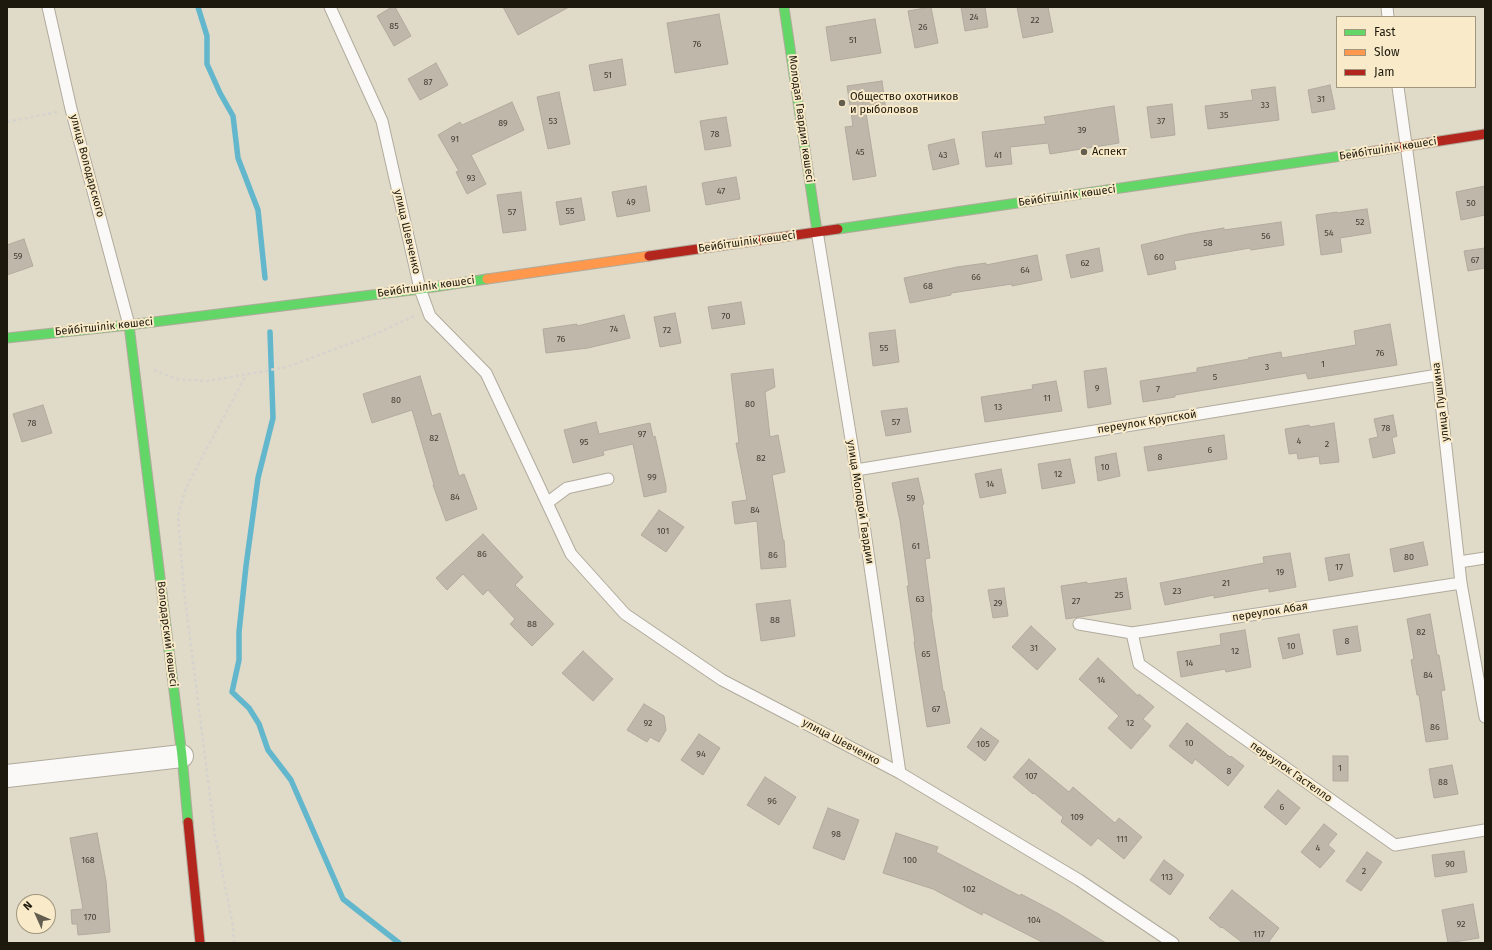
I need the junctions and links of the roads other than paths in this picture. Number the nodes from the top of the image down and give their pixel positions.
1 (48, 7) edge
2 (330, 7) edge
3 (784, 7) edge
4 (1398, 88) edge
5 (1485, 134) edge
6 (1406, 147) junction
7 (817, 231) junction
8 (420, 289) junction
9 (129, 325) junction
10 (7, 338) edge
11 (1438, 375) junction
12 (856, 470) junction
13 (608, 479) dead end
14 (547, 503) junction
15 (1485, 558) edge
16 (1459, 562) junction
17 (1461, 583) junction
18 (1079, 624) dead end
19 (1132, 633) junction
20 (1485, 717) edge
21 (182, 756) junction
22 (900, 773) junction
23 (7, 776) edge
24 (1485, 830) edge
25 (200, 943) edge
26 (1173, 943) edge

1 - 9 lane, улица Володарского
2 - 8 lane, улица Шевченко
3 - 7 street, Молодая Гвардия көшесі
4 - 6 lane, улица Пушкина
5 - 6 street, Бейбітшілік көшесі
6 - 7 street, Бейбітшілік көшесі
6 - 11 lane, улица Пушкина
7 - 8 street, Бейбітшілік көшесі
7 - 12 lane, улица Молодой Гвардии
8 - 9 street, Бейбітшілік көшесі
8 - 14 lane, улица Шевченко
9 - 10 street, Бейбітшілік көшесі
9 - 21 street, Володарский көшесі
11 - 12 lane, переулок Крупской
11 - 16 lane, улица Пушкина
12 - 22 lane, улица Молодой Гвардии
13 - 14 lane
14 - 22 lane, улица Шевченко
15 - 16 lane
16 - 17 lane, улица Пушкина
17 - 19 lane, переулок Абая
17 - 20 lane, улица Пушкина
18 - 19 lane, переулок Абая
19 - 24 lane, переулок Гастелло
21 - 23 street
21 - 25 street, Володарский көшесі
22 - 26 lane, улица Шевченко

